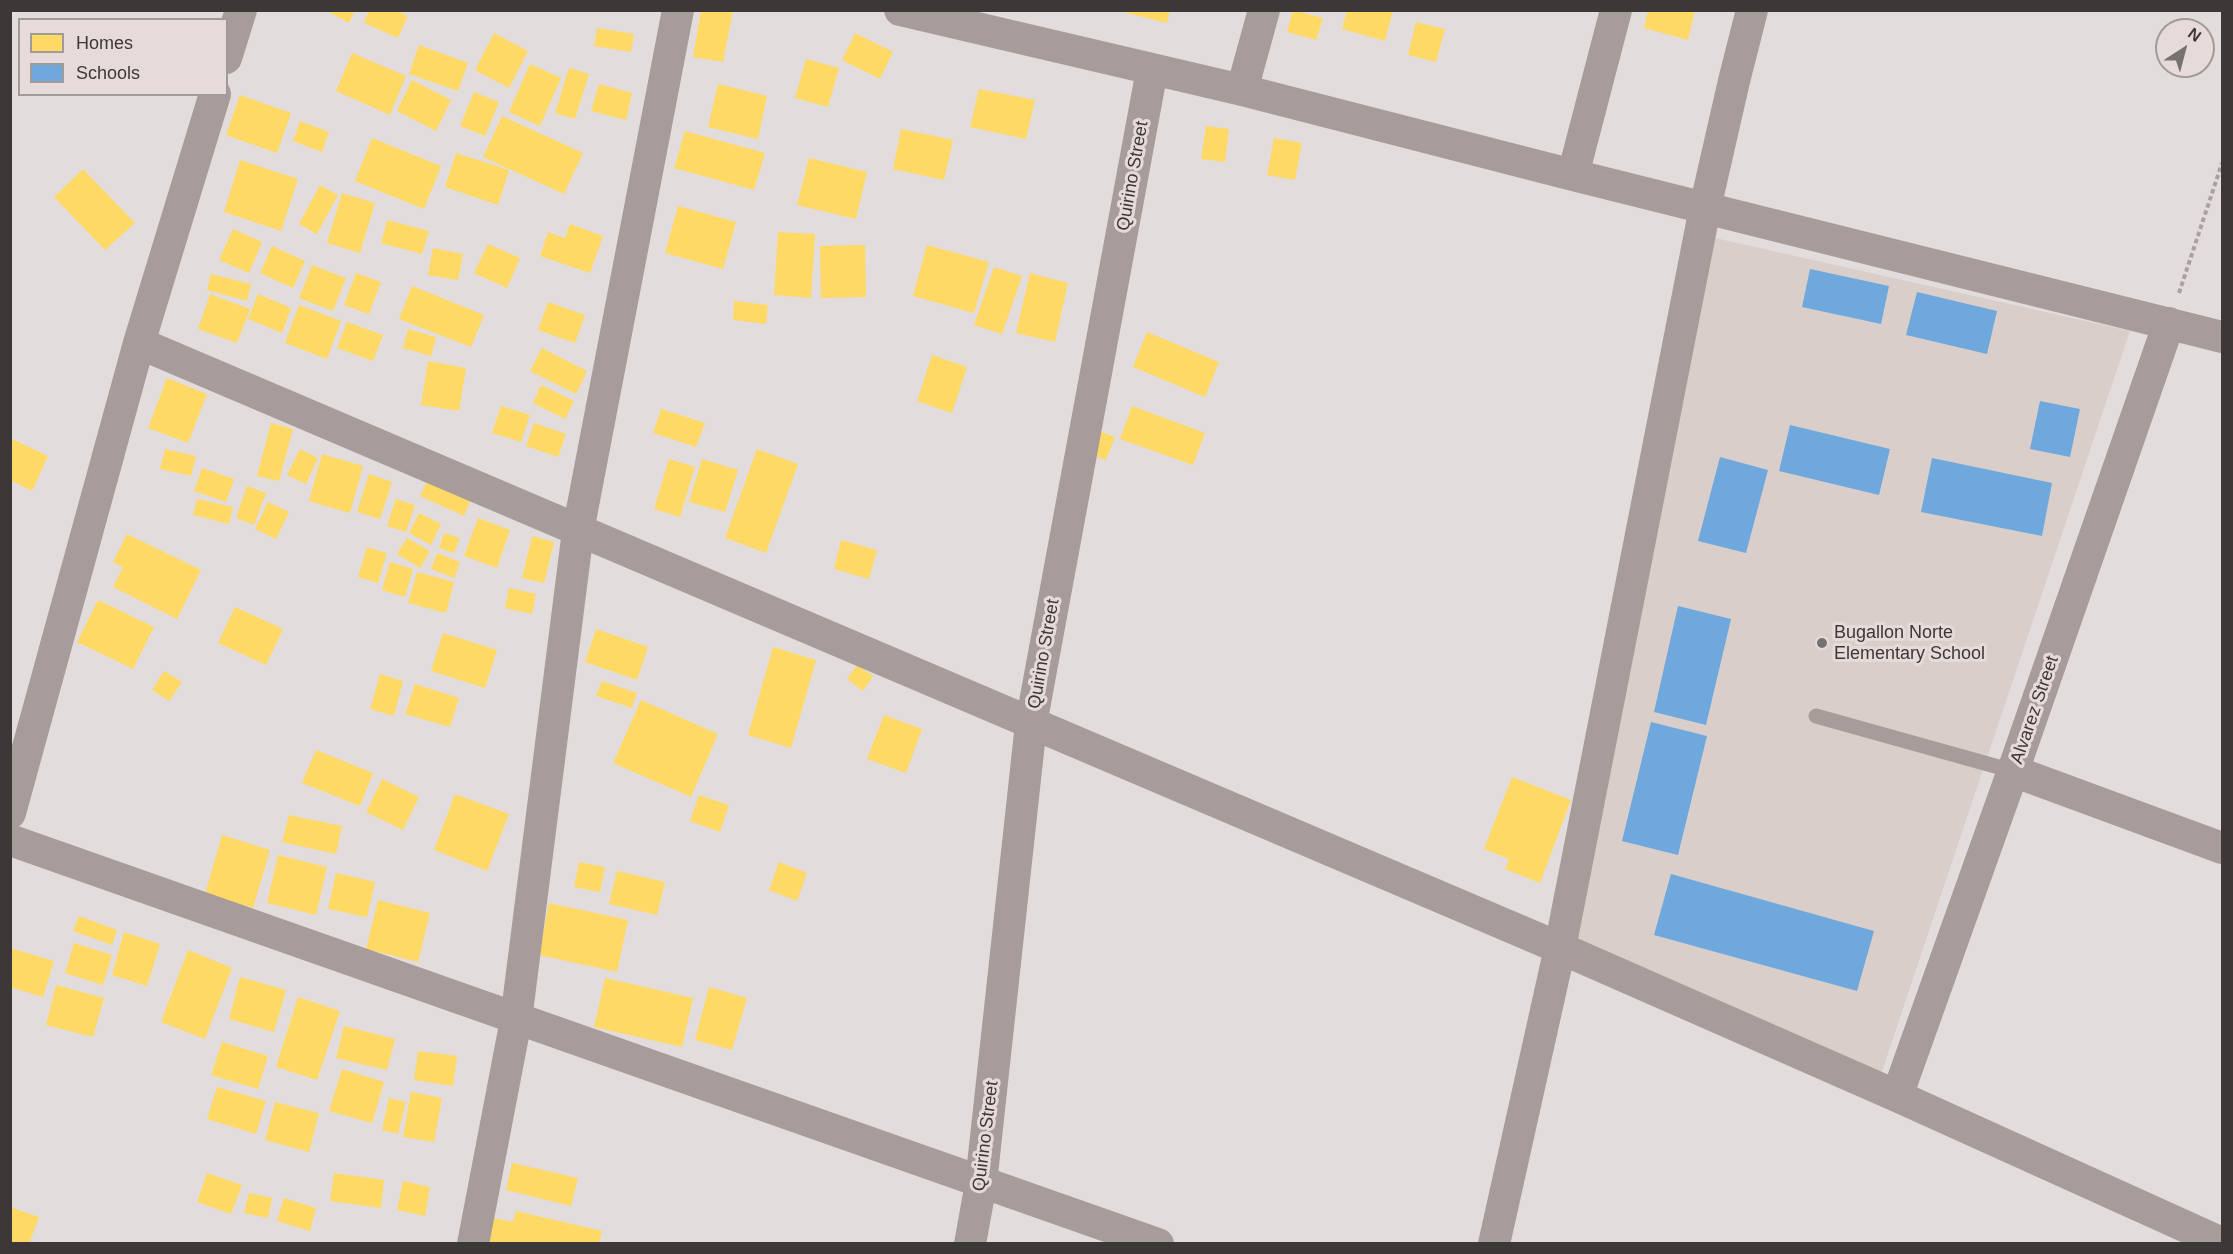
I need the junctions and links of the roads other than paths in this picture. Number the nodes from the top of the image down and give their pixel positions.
1 (241, 10) edge
2 (678, 10) edge
3 (900, 10) edge
4 (1263, 10) edge
5 (1616, 10) edge
6 (1752, 10) edge
7 (228, 52) edge
8 (1152, 70) junction
9 (1242, 90) junction
10 (214, 96) edge
11 (1573, 175) junction
12 (1705, 208) junction
13 (2169, 323) junction
14 (2223, 336) edge
15 (139, 342) junction
16 (578, 531) junction
17 (1816, 716) dead end
18 (1031, 724) junction
19 (2013, 771) junction
20 (10, 813) edge
21 (10, 840) edge
22 (2223, 848) edge
23 (1560, 948) junction
24 (516, 1020) junction
25 (1897, 1095) junction
26 (981, 1183) junction
27 (2223, 1243) edge
28 (473, 1244) edge
29 (970, 1244) edge
30 (1158, 1244) edge
31 (1494, 1244) edge

1 - 7 street
2 - 16 street
3 - 8 street
4 - 9 street
5 - 11 street
6 - 12 street
8 - 9 street
8 - 18 street, Quirino Street
9 - 11 street
10 - 15 street
11 - 12 street
12 - 13 street
12 - 23 street
13 - 14 street
13 - 19 street, Alvarez Street
15 - 16 street
15 - 20 street
16 - 18 street
16 - 24 street
17 - 19 lane
18 - 23 street
18 - 26 street, Quirino Street
19 - 22 street
19 - 25 street, Alvarez Street
21 - 24 street
23 - 25 street
23 - 31 street
24 - 26 street
24 - 28 street
25 - 27 street
26 - 29 street, Quirino Street
26 - 30 street

